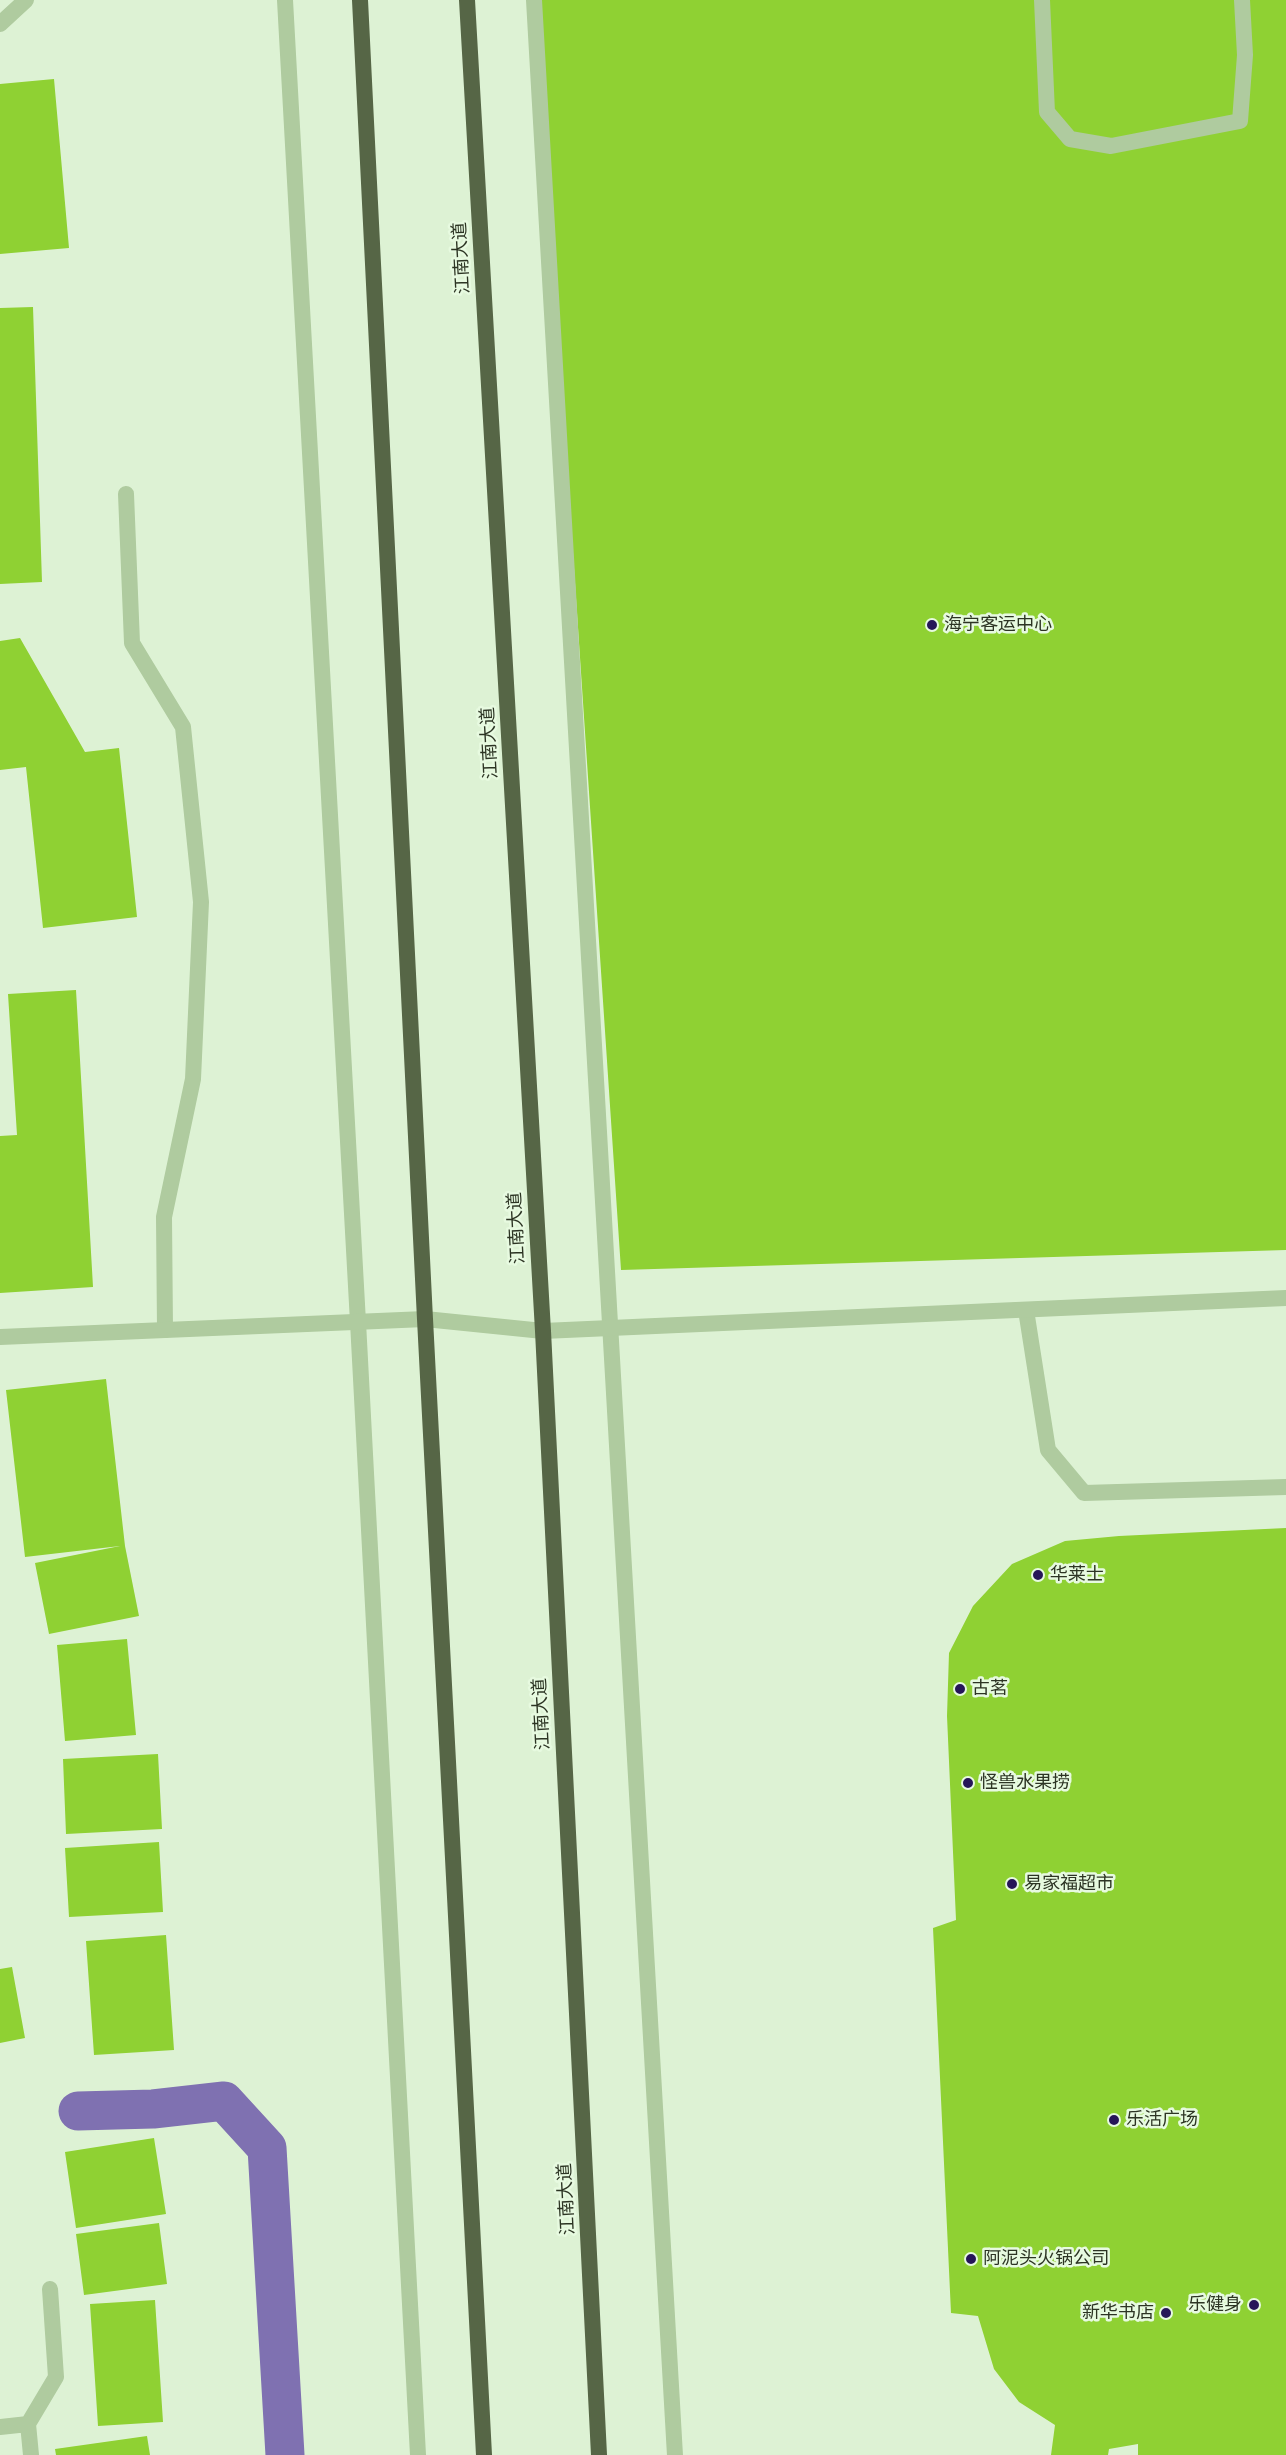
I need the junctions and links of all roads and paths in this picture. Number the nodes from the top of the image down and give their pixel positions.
1 (26, 0) edge
2 (285, 0) edge
3 (360, 0) edge
4 (467, 0) edge
5 (534, 0) edge
6 (1042, 0) edge
7 (1242, 0) edge
8 (0, 24) edge
9 (126, 494) dead end
10 (1286, 1298) edge
11 (1026, 1310) junction
12 (425, 1319) junction
13 (358, 1322) junction
14 (611, 1328) junction
15 (165, 1330) junction
16 (543, 1331) junction
17 (0, 1337) edge
18 (1286, 1486) edge
19 (50, 2289) dead end
20 (28, 2424) junction
21 (0, 2427) edge
22 (31, 2455) edge
23 (418, 2455) edge
24 (484, 2455) edge
25 (599, 2455) edge
26 (675, 2455) edge

1 - 8 street
2 - 13 street
3 - 12 highway
4 - 16 highway, 江南大道
5 - 14 street
6 - 7 street
9 - 15 street
10 - 11 street
11 - 14 street
11 - 18 street
12 - 13 street
12 - 16 street
12 - 24 highway
13 - 15 street
13 - 23 street
14 - 16 street
14 - 26 street
15 - 17 street
16 - 25 highway, 江南大道
19 - 20 street
20 - 21 street
20 - 22 street

